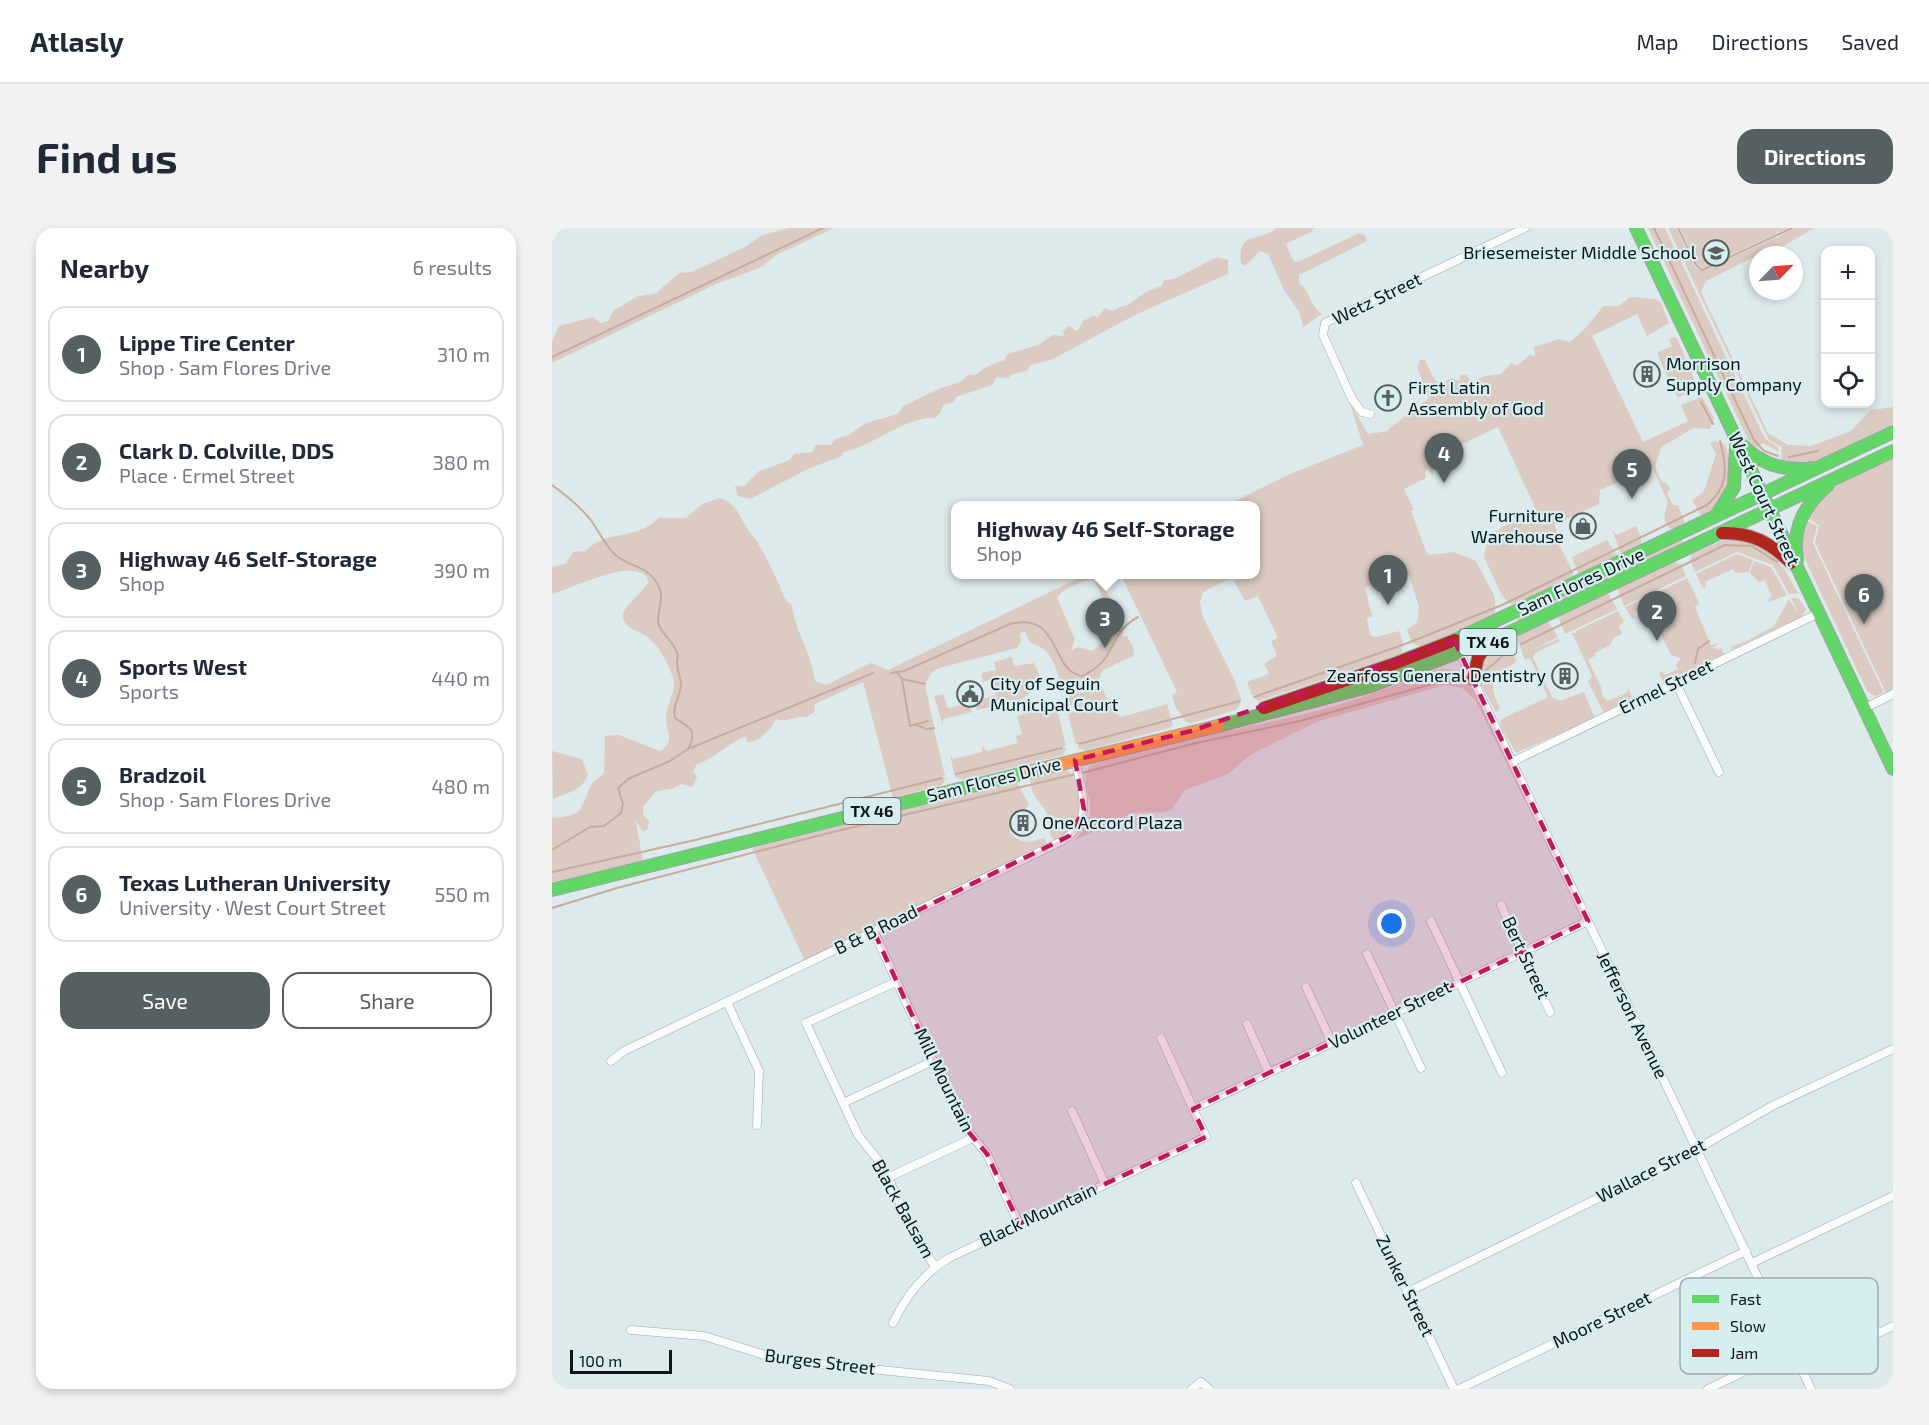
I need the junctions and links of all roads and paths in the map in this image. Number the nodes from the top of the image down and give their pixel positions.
1 (1525, 228) edge
2 (1636, 228) edge
3 (1370, 414) dead end
4 (1893, 432) edge
5 (1736, 439) junction
6 (1893, 451) edge
7 (1826, 466) junction
8 (1849, 471) junction
9 (1762, 496) junction
10 (1768, 508) junction
11 (1706, 524) junction
12 (1712, 536) junction
13 (1801, 576) junction
14 (1819, 613) junction
15 (1454, 640) junction
16 (1489, 641) junction
17 (1460, 653) junction
18 (1473, 679) junction
19 (1676, 683) junction
20 (1893, 694) edge
21 (1865, 708) junction
22 (1191, 731) junction
23 (1075, 760) junction
24 (1512, 762) junction
25 (1893, 769) edge
26 (1719, 772) dead end
27 (552, 890) edge
28 (1501, 905) dead end
29 (1431, 921) dead end
30 (1588, 921) junction
31 (874, 932) junction
32 (1522, 952) junction
33 (1367, 954) dead end
34 (896, 982) junction
35 (1459, 982) junction
36 (1306, 987) dead end
37 (727, 1002) junction
38 (1550, 1012) dead end
39 (1395, 1013) junction
40 (1247, 1024) dead end
41 (1161, 1038) dead end
42 (1332, 1043) junction
43 (1893, 1049) edge
44 (610, 1061) dead end
45 (933, 1061) junction
46 (1421, 1068) dead end
47 (1269, 1073) junction
48 (1502, 1073) dead end
49 (843, 1103) junction
50 (1193, 1109) junction
51 (1072, 1111) dead end
52 (757, 1125) dead end
53 (973, 1138) junction
54 (1696, 1149) junction
55 (889, 1177) junction
56 (1356, 1183) dead end
57 (1105, 1184) junction
58 (1893, 1196) edge
59 (1019, 1224) junction
60 (1746, 1251) junction
61 (1752, 1263) junction
62 (935, 1266) junction
63 (1690, 1278) edge
64 (1759, 1278) edge
65 (1680, 1283) edge
66 (1408, 1292) junction
67 (893, 1323) dead end
68 (1893, 1326) edge
69 (631, 1330) dead end
70 (1878, 1333) edge
71 (1739, 1374) edge
72 (1804, 1374) edge
73 (1010, 1389) edge
74 (1192, 1389) edge
75 (1209, 1389) edge
76 (1454, 1389) edge
77 (1459, 1389) edge
78 (1708, 1389) edge
79 (1811, 1389) edge

1 - 3 street, Wetz Street
2 - 5 main road, West Court Street
4 - 7 main road, Sam Flores Drive / TX 46
5 - 7 main road
5 - 9 main road, West Court Street
5 - 11 main road
6 - 8 main road, Sam Flores Drive / TX 46
7 - 9 main road, Sam Flores Drive / TX 46
8 - 10 main road, Sam Flores Drive / TX 46
8 - 13 main road
9 - 10 main road, West Court Street
9 - 11 main road, Sam Flores Drive / TX 46
10 - 12 main road, Sam Flores Drive / TX 46
10 - 13 main road, West Court Street
11 - 15 main road, Sam Flores Drive / TX 46
12 - 13 main road
12 - 16 main road, Sam Flores Drive / TX 46
13 - 14 main road, West Court Street
14 - 19 street, Ermel Street
14 - 21 main road, West Court Street
15 - 17 street, Jefferson Avenue
15 - 22 main road, Sam Flores Drive / TX 46
16 - 17 main road, Sam Flores Drive / TX 46
16 - 18 main road
17 - 18 street, Jefferson Avenue
17 - 22 main road, Sam Flores Drive / TX 46
18 - 24 street, Jefferson Avenue
19 - 24 street, Ermel Street
19 - 26 street
20 - 21 street
21 - 25 main road, West Court Street
22 - 23 main road, Sam Flores Drive / TX 46
23 - 27 main road, Sam Flores Drive / TX 46
23 - 31 street, B & B Road
24 - 30 street, Jefferson Avenue
28 - 32 street, Bert Street
29 - 35 street
30 - 32 street, Volunteer Street
30 - 54 street, Jefferson Avenue
31 - 34 street, Mill Mountain
31 - 37 street, B & B Road
32 - 35 street, Volunteer Street
32 - 38 street, Bert Street
33 - 39 street
34 - 45 street, Mill Mountain
34 - 49 street, Black Balsam
35 - 39 street, Volunteer Street
35 - 48 street
36 - 42 street
37 - 44 street, B & B Road
37 - 52 street
39 - 42 street, Volunteer Street
39 - 46 street
40 - 47 street
41 - 50 street
42 - 47 street, Volunteer Street
43 - 54 street, Wallace Street
45 - 49 street
45 - 53 street, Mill Mountain
47 - 50 street, Volunteer Street
49 - 55 street, Black Balsam
50 - 57 street, Black Mountain
51 - 57 street
53 - 55 street
53 - 59 street, Mill Mountain
54 - 60 street, Jefferson Avenue
54 - 66 street, Wallace Street
55 - 62 street, Black Balsam
56 - 66 street, Zunker Street
57 - 59 street, Black Mountain
58 - 61 street
59 - 62 street, Black Mountain
60 - 61 street, Jefferson Avenue
60 - 63 street, Moore Street
61 - 64 street, Jefferson Avenue
62 - 67 street, Black Mountain
65 - 77 street, Moore Street
66 - 76 street, Zunker Street
68 - 70 street
69 - 73 street, Burges Street
71 - 78 street
72 - 79 street, Jefferson Avenue
74 - 75 street

